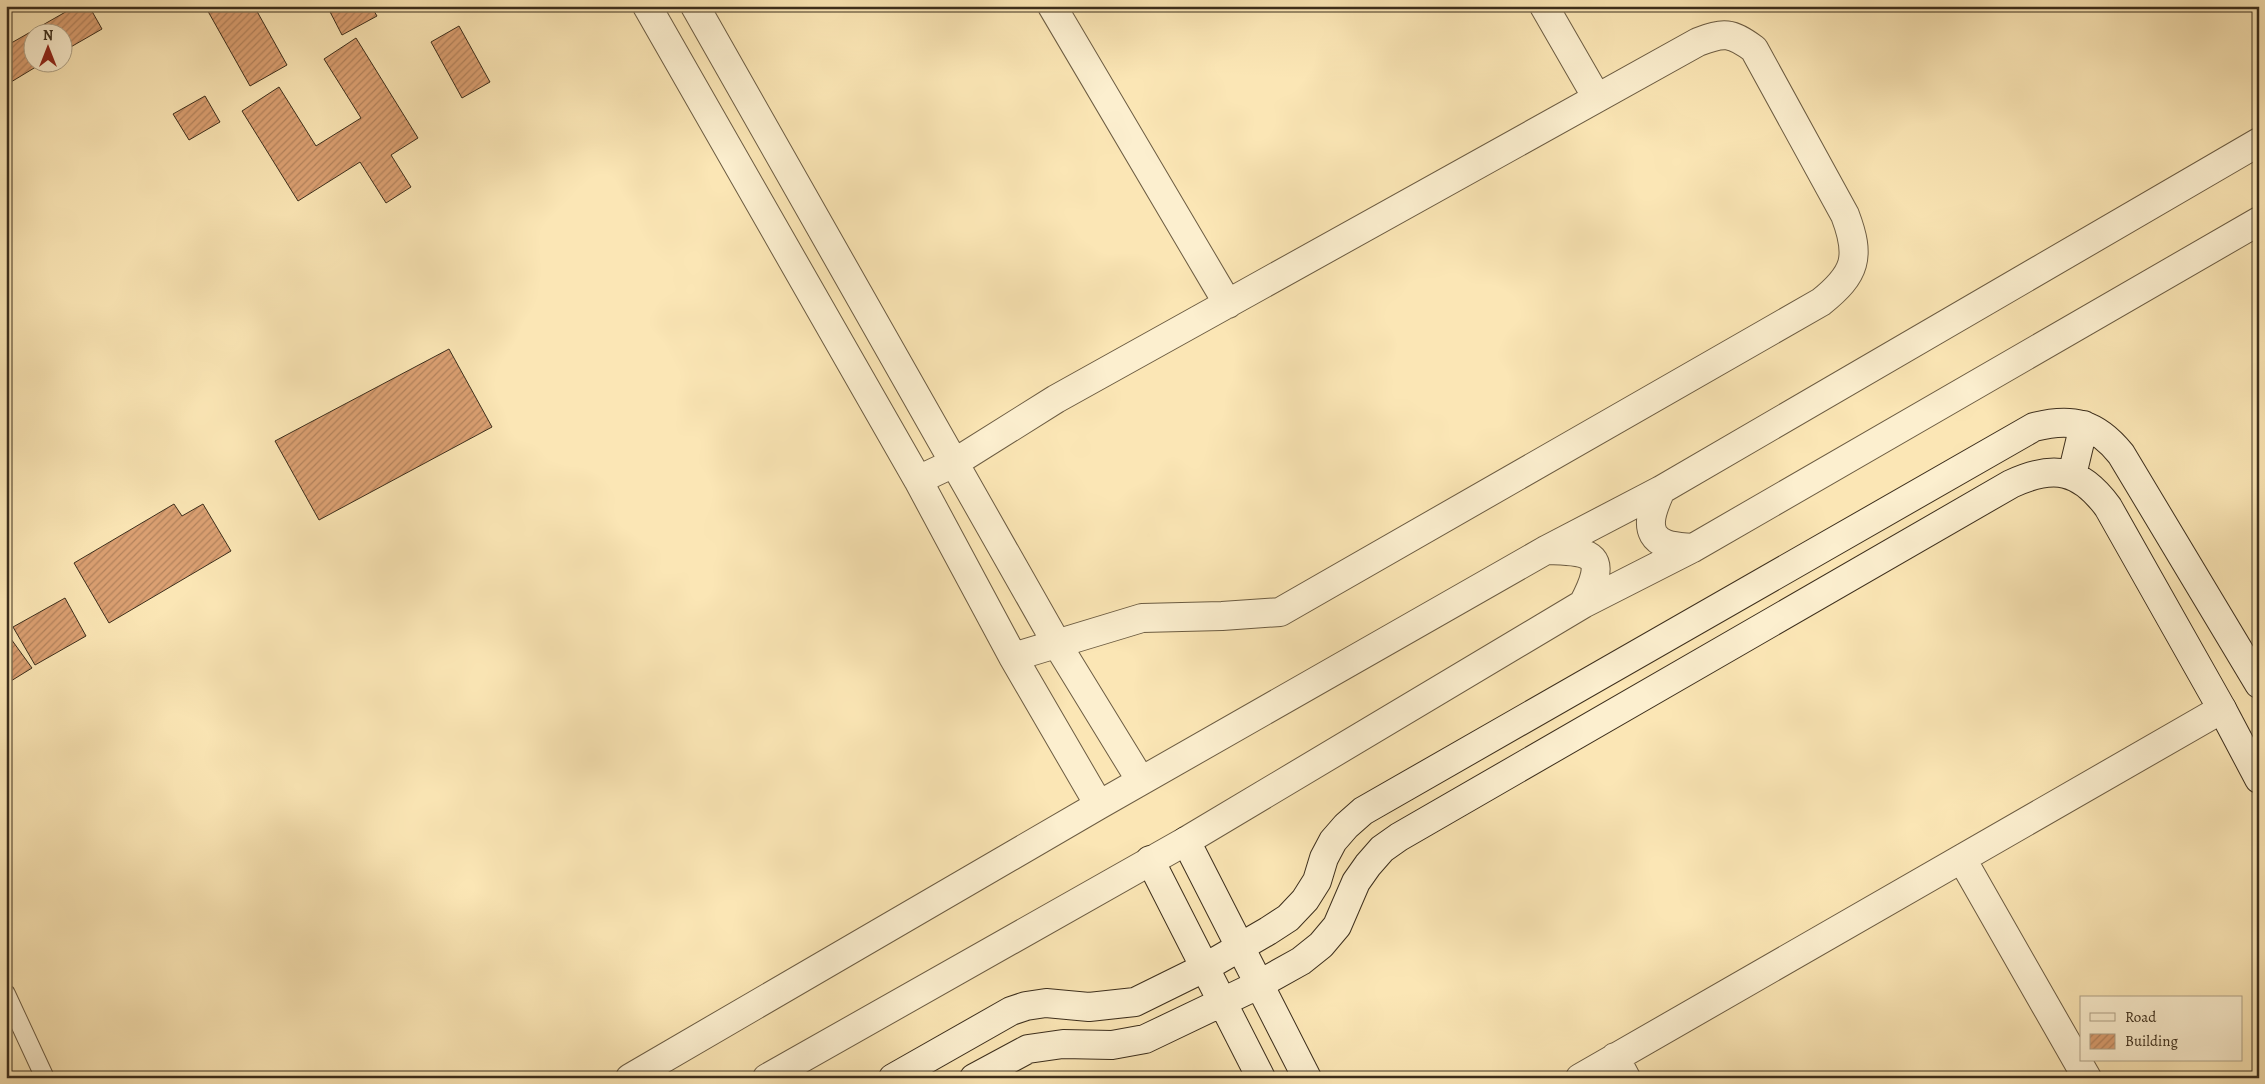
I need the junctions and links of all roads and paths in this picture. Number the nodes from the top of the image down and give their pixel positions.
1 (647, 6) edge
2 (695, 6) edge
3 (1052, 6) edge
4 (1544, 6) edge
5 (1597, 98) junction
6 (2259, 142) edge
7 (2259, 221) edge
8 (1228, 304) junction
9 (2084, 425) junction
10 (954, 463) junction
11 (2072, 475) junction
12 (918, 480) junction
13 (1661, 490) junction
14 (1693, 548) junction
15 (1546, 550) junction
16 (1583, 604) junction
17 (1693, 622) junction
18 (1057, 644) junction
19 (1713, 656) junction
20 (1013, 658) junction
21 (2259, 684) edge
22 (2222, 709) junction
23 (2259, 778) edge
24 (1141, 781) junction
25 (1099, 805) junction
26 (1186, 840) junction
27 (1962, 859) junction
28 (1150, 860) junction
29 (1240, 947) junction
30 (1204, 968) junction
31 (1258, 985) junction
32 (6, 994) edge
33 (1222, 1003) junction
34 (700, 1039) junction
35 (1621, 1068) edge
36 (45, 1078) edge
37 (630, 1078) edge
38 (676, 1078) edge
39 (767, 1078) edge
40 (893, 1078) edge
41 (974, 1078) edge
42 (1261, 1078) edge
43 (1306, 1078) edge
44 (1580, 1078) edge
45 (2087, 1078) edge

1 - 12 street
2 - 10 street
3 - 8 street
4 - 5 street
5 - 8 street
5 - 18 street
6 - 13 street
7 - 14 street
8 - 10 street
9 - 11 street
9 - 17 street
9 - 21 street
10 - 12 street
10 - 18 street
11 - 19 street
11 - 22 street
12 - 20 street
13 - 14 street
13 - 15 street
14 - 16 street
15 - 16 street
15 - 24 street
16 - 26 street
17 - 19 street
17 - 29 street
18 - 20 street
18 - 24 street
19 - 31 street
20 - 25 street
22 - 23 street
22 - 27 street
24 - 25 street
25 - 34 street
26 - 28 street
26 - 29 street
27 - 35 street
27 - 45 street
28 - 30 street
28 - 39 street
29 - 30 street
29 - 31 street
30 - 33 street
30 - 40 street
31 - 33 street
31 - 43 street
32 - 36 lane
33 - 41 street
33 - 42 street
34 - 37 street
34 - 38 street
35 - 44 street

